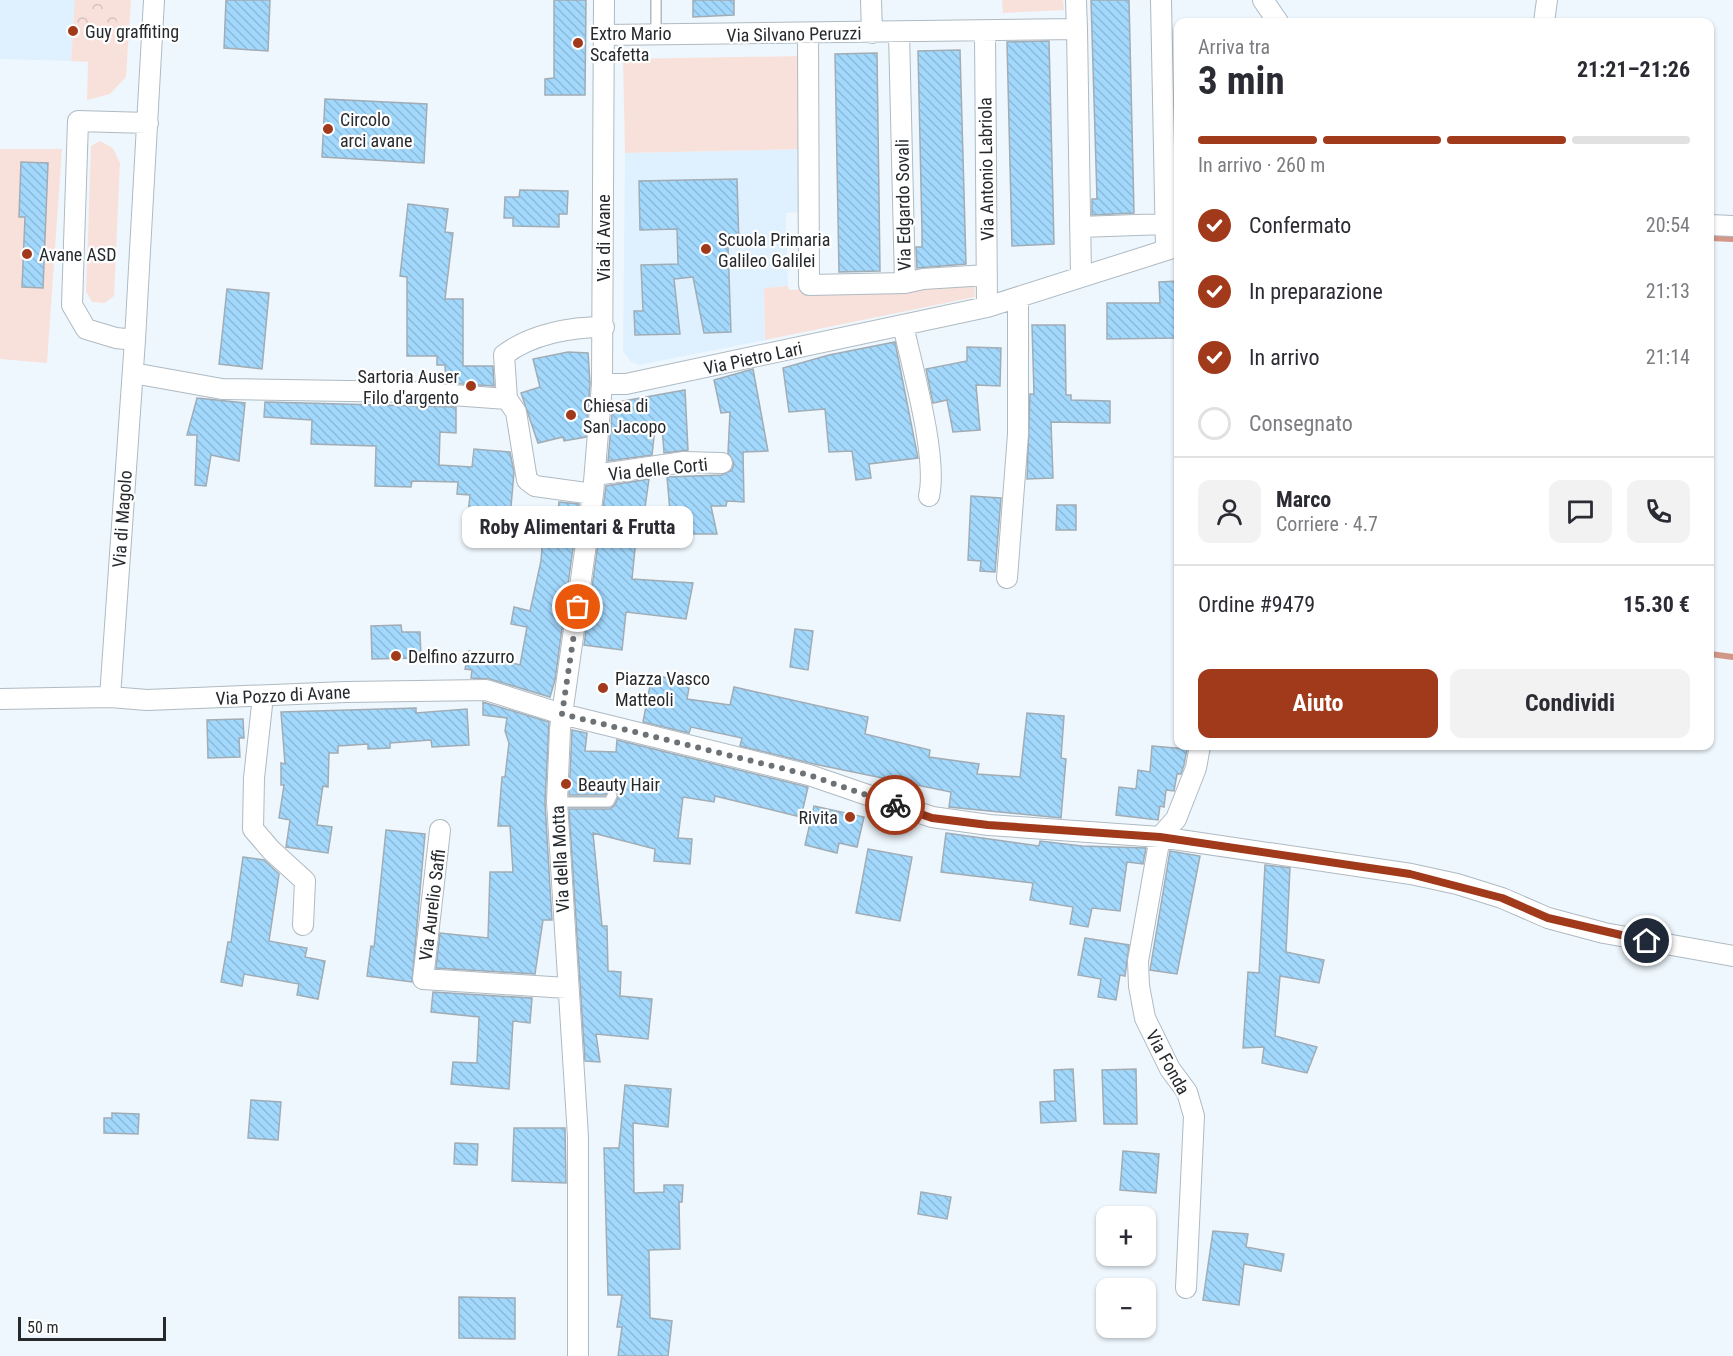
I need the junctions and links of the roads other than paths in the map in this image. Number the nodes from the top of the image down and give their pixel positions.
1 (154, 0) edge
2 (604, 0) edge
3 (656, 0) edge
4 (871, 0) edge
5 (1076, 0) edge
6 (1161, 0) edge
7 (1263, 0) edge
8 (1547, 0) edge
9 (1275, 18) edge
10 (1545, 18) edge
11 (1077, 29) junction
12 (985, 32) junction
13 (872, 33) junction
14 (899, 33) junction
15 (808, 34) junction
16 (604, 35) junction
17 (656, 35) junction
18 (148, 123) junction
19 (1165, 224) junction
20 (1714, 225) edge
21 (1733, 226) edge
22 (1080, 227) junction
23 (1172, 247) edge
24 (987, 275) junction
25 (1081, 276) junction
26 (905, 283) junction
27 (1018, 297) junction
28 (987, 307) junction
29 (903, 325) junction
30 (604, 327) junction
31 (135, 340) junction
32 (133, 374) junction
33 (602, 384) junction
34 (507, 399) junction
35 (722, 463) dead end
36 (594, 485) junction
37 (929, 496) dead end
38 (1007, 578) dead end
39 (263, 696) junction
40 (110, 697) junction
41 (0, 699) edge
42 (562, 714) junction
43 (1199, 750) edge
44 (612, 796) dead end
45 (557, 802) junction
46 (440, 830) dead end
47 (1160, 837) junction
48 (303, 925) dead end
49 (1733, 956) edge
50 (567, 988) junction
51 (1186, 1288) dead end
52 (578, 1356) edge

1 - 18 street, Via di Magolo
2 - 16 street, Via di Avane
3 - 17 lane
4 - 13 street
5 - 11 street
6 - 19 street
7 - 9 street
8 - 10 street
11 - 12 street, Via Silvano Peruzzi
11 - 22 street
12 - 14 street, Via Silvano Peruzzi
12 - 24 street, Via Antonio Labriola
13 - 14 street, Via Silvano Peruzzi
13 - 15 street, Via Silvano Peruzzi
14 - 26 street, Via Edgardo Sovali
15 - 17 street, Via Silvano Peruzzi
15 - 26 street, Via Edgardo Sovali
16 - 17 street, Via Silvano Peruzzi
16 - 30 street, Via di Avane
18 - 31 street, Via di Magolo
18 - 31 street
19 - 22 street
19 - 23 street
20 - 21 street
22 - 25 street
23 - 25 street, Via Pietro Lari
24 - 26 street
24 - 28 street, Via Antonio Labriola
25 - 27 street, Via Pietro Lari
27 - 28 street, Via Pietro Lari
27 - 38 street
28 - 29 street, Via Pietro Lari
29 - 33 street, Via Pietro Lari
29 - 37 street
30 - 33 street, Via della Motta
30 - 34 street
31 - 32 street, Via di Magolo
32 - 34 street
32 - 40 street, Via di Magolo
33 - 36 street, Via della Motta
34 - 36 street, Via delle Corti
35 - 36 street, Via delle Corti
36 - 42 street, Via della Motta
39 - 40 street, Via Pozzo di Avane
39 - 42 street, Via Pozzo di Avane
39 - 48 street
40 - 41 street, Via Pozzo di Avane
42 - 45 street, Via della Motta
42 - 47 street, Via Pozzo di Avane
43 - 47 street
44 - 45 lane
45 - 50 street, Via della Motta
46 - 50 street, Via Aurelio Saffi
47 - 49 street, Via Pozzo di Avane
47 - 51 street, Via Fonda
50 - 52 street, Via della Motta

